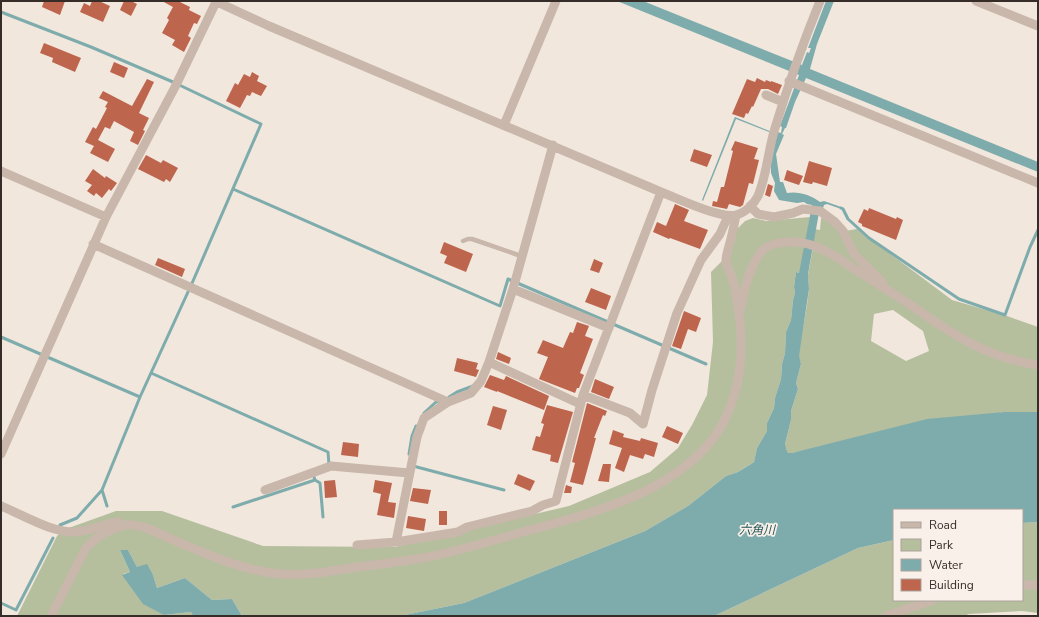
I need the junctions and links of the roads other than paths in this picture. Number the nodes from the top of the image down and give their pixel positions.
1 (216, 1) edge
2 (556, 1) edge
3 (820, 1) edge
4 (976, 1) edge
5 (1038, 26) edge
6 (790, 80) junction
7 (766, 95) dead end
8 (783, 102) junction
9 (504, 125) junction
10 (553, 146) junction
11 (1, 171) edge
12 (1038, 183) edge
13 (661, 192) junction
14 (750, 206) junction
15 (732, 216) junction
16 (106, 217) junction
17 (463, 241) dead end
18 (93, 244) junction
19 (522, 256) junction
20 (514, 284) junction
21 (896, 295) junction
22 (740, 317) junction
23 (610, 325) junction
24 (489, 362) junction
25 (1038, 365) edge
26 (582, 399) junction
27 (444, 400) junction
28 (1, 454) edge
29 (411, 468) junction
30 (265, 490) dead end
31 (1, 506) edge
32 (125, 525) junction
33 (396, 542) junction
34 (357, 545) dead end
35 (1023, 585) edge
36 (1038, 585) edge
37 (930, 601) edge
38 (51, 616) edge
39 (886, 616) edge

1 - 9 street
1 - 16 street
2 - 9 street
3 - 6 street
4 - 5 street
6 - 8 street
6 - 12 street
7 - 8 street
8 - 14 street
9 - 10 street
10 - 13 street
10 - 19 street
11 - 16 street
13 - 15 street
13 - 23 street
14 - 15 street
14 - 21 street
15 - 22 street
15 - 26 street
16 - 18 street
17 - 19 lane
18 - 27 street
18 - 28 street
19 - 20 street
20 - 23 street
20 - 24 street
21 - 22 street
21 - 25 street
22 - 32 street
23 - 26 street
24 - 26 street
24 - 27 street
26 - 33 street
27 - 29 street
29 - 30 street
29 - 33 street
31 - 32 street
32 - 38 street
33 - 34 street
35 - 36 street
37 - 39 street

